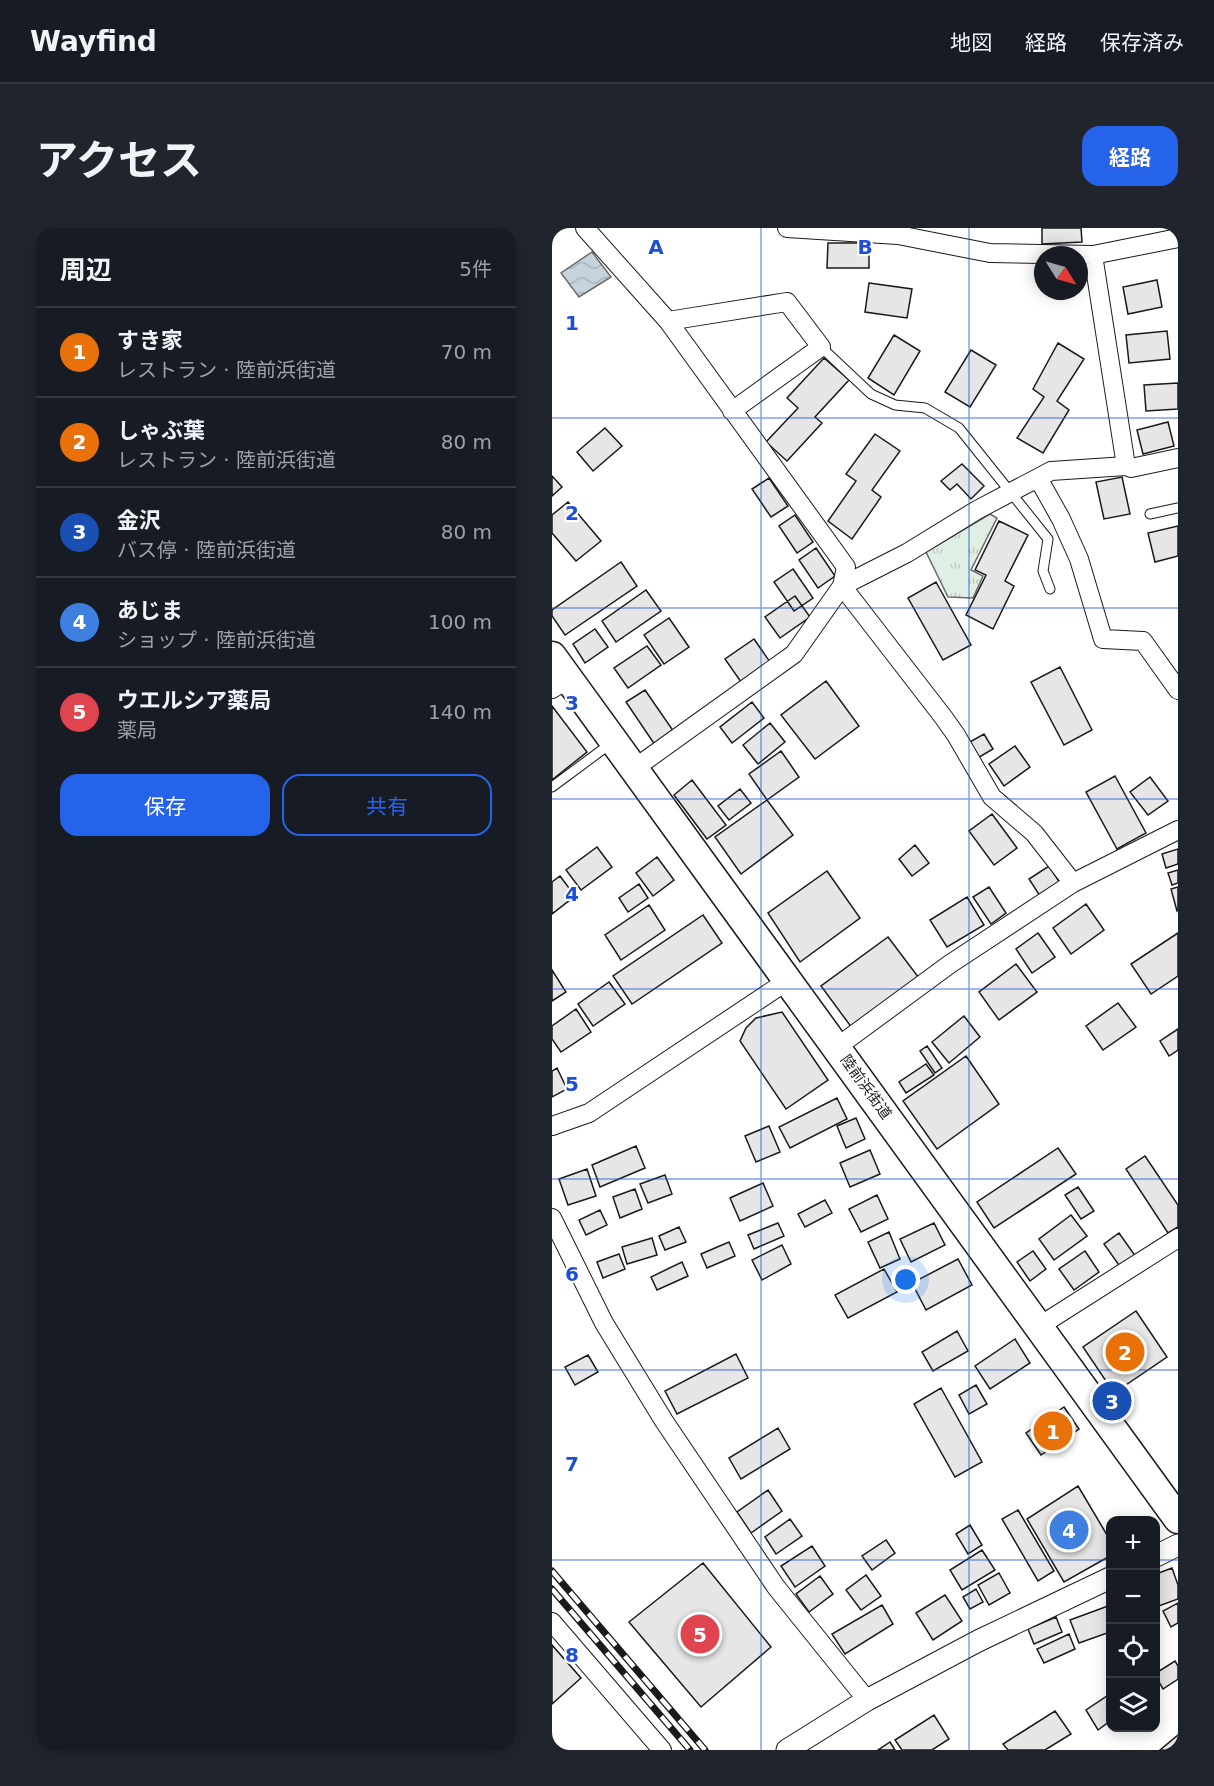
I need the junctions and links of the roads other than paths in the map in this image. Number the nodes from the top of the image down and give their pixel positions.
1 (585, 228) edge
2 (787, 228) edge
3 (1178, 238) edge
4 (1093, 255) junction
5 (668, 321) junction
6 (821, 347) junction
7 (732, 411) junction
8 (1178, 458) edge
9 (1126, 466) junction
10 (1038, 478) junction
11 (1011, 492) junction
12 (1178, 508) edge
13 (1150, 514) dead end
14 (842, 586) junction
15 (1050, 589) dead end
16 (552, 656) edge
17 (560, 684) edge
18 (1178, 690) edge
19 (615, 741) junction
20 (635, 768) junction
21 (552, 787) edge
22 (1178, 831) edge
23 (1073, 883) junction
24 (787, 981) junction
25 (837, 1047) junction
26 (552, 1126) edge
27 (552, 1218) edge
28 (1178, 1238) edge
29 (1038, 1327) junction
30 (1178, 1520) edge
31 (1178, 1545) edge
32 (1160, 1554) edge
33 (1106, 1580) edge
34 (552, 1622) edge
35 (867, 1700) junction
36 (662, 1750) edge
37 (787, 1750) edge

1 - 5 street
2 - 4 street
3 - 4 street
4 - 9 street
5 - 6 street
5 - 7 street
6 - 7 street
6 - 11 lane
7 - 14 street
8 - 9 street
9 - 10 street
10 - 11 street
10 - 18 street
11 - 14 street
11 - 15 lane
12 - 13 lane
14 - 20 street
14 - 23 street
16 - 17 highway, 陸前浜街道
17 - 19 highway, 陸前浜街道
19 - 20 highway, 陸前浜街道
19 - 21 lane
20 - 24 highway, 陸前浜街道
22 - 23 street
23 - 25 street
24 - 25 highway, 陸前浜街道
24 - 26 street
25 - 29 highway, 陸前浜街道
27 - 35 street
28 - 29 street
29 - 30 highway, 陸前浜街道
31 - 32 street
33 - 35 street
34 - 36 street
35 - 37 street

